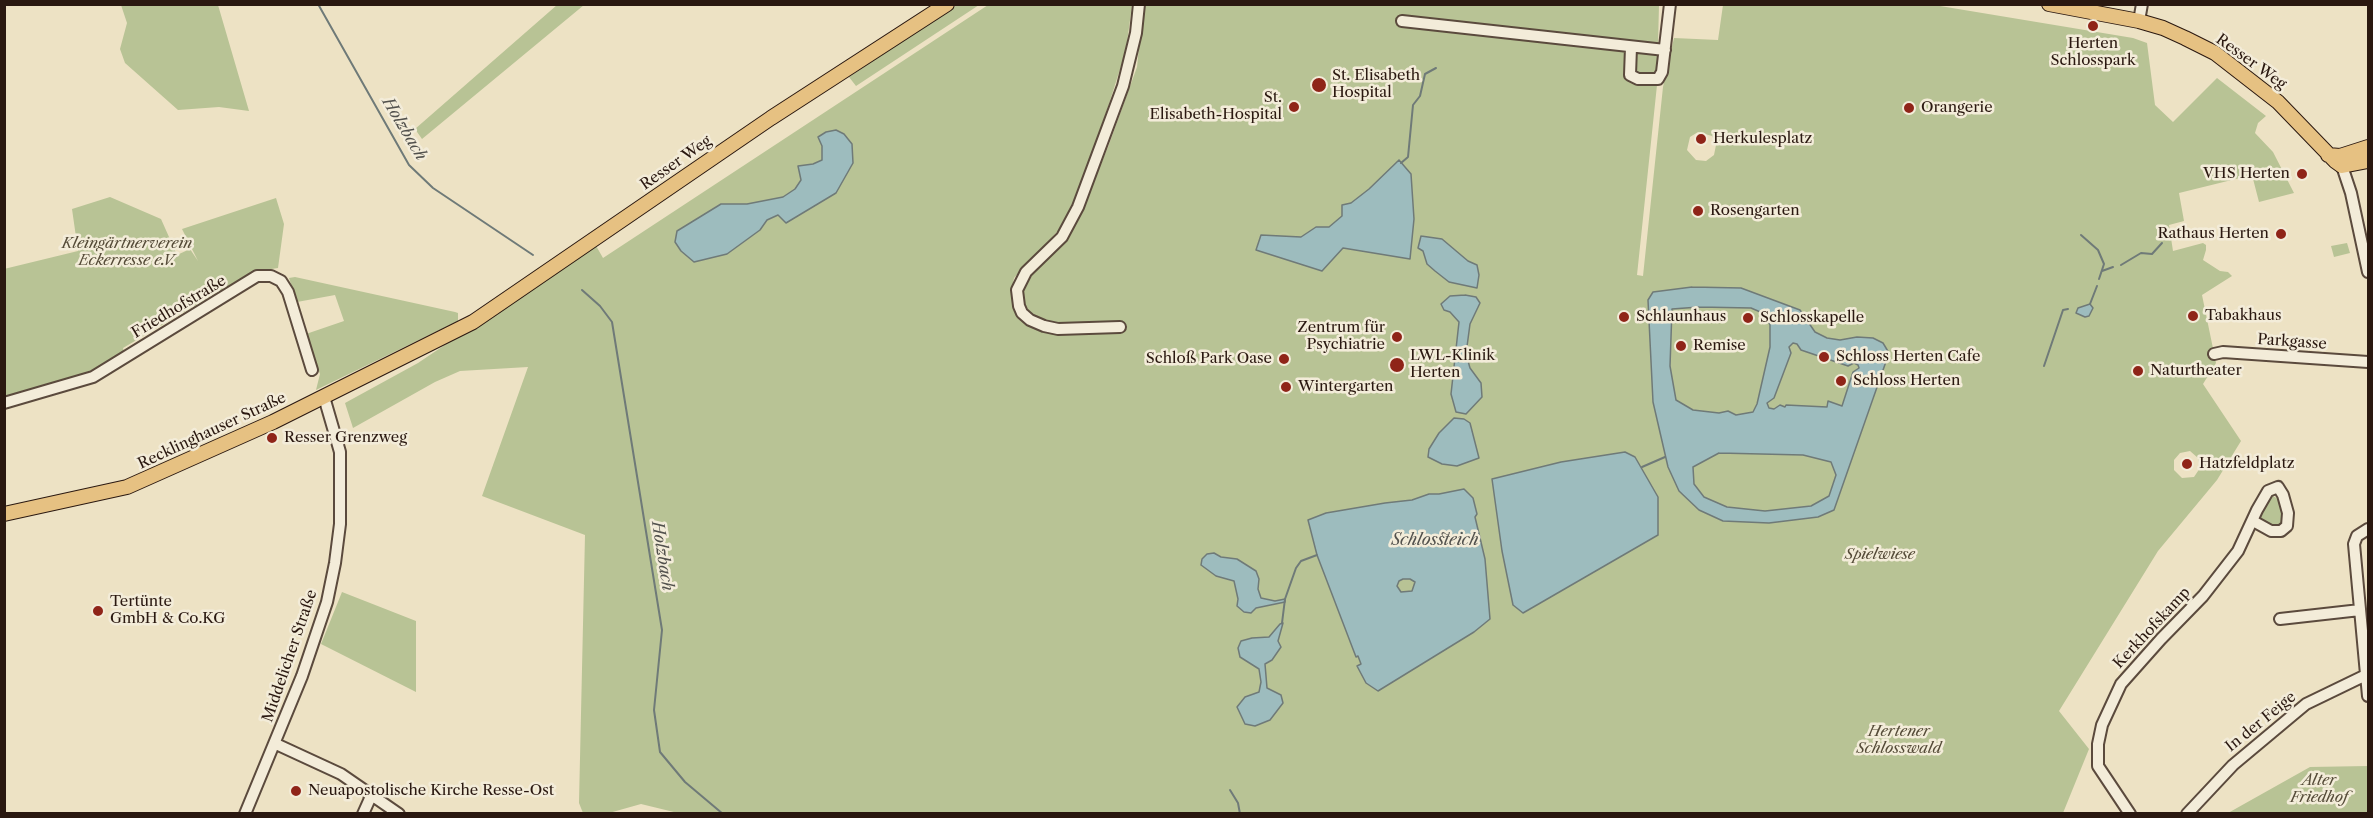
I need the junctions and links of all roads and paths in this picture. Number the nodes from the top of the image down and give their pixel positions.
1 (947, 4) edge
2 (1138, 4) edge
3 (1670, 4) edge
4 (2049, 4) edge
5 (2142, 4) edge
6 (1402, 21) dead end
7 (2139, 21) junction
8 (1631, 46) junction
9 (1665, 50) junction
10 (2368, 147) edge
11 (2328, 155) junction
12 (2368, 161) edge
13 (2342, 166) junction
14 (2368, 272) edge
15 (1120, 327) dead end
16 (423, 348) joint
17 (2214, 354) dead end
18 (2368, 363) edge
19 (312, 370) dead end
20 (324, 397) junction
21 (4, 403) edge
22 (4, 514) edge
23 (2253, 521) dead end
24 (2368, 529) edge
25 (2360, 610) junction
26 (2280, 619) dead end
27 (2368, 674) edge
28 (2368, 696) edge
29 (276, 744) junction
30 (372, 794) junction
31 (245, 813) edge
32 (363, 813) edge
33 (399, 813) edge
34 (2130, 813) edge
35 (2187, 813) edge

1 - 16 main road, Resser Weg
2 - 15 street
3 - 9 street
4 - 7 main road, Resser Weg
5 - 7 street
6 - 8 street
7 - 11 main road, Resser Weg
8 - 9 street
8 - 9 street
10 - 11 main road
11 - 13 main road, Resser Weg
12 - 13 main road
13 - 14 street
16 - 20 main road, Recklinghauser Straße
17 - 18 street, Parkgasse
19 - 21 street, Friedhofstraße
20 - 22 main road, Recklinghauser Straße
20 - 29 street, Middelicher Straße
23 - 34 street, Kerkhofskamp
24 - 25 street
25 - 26 street
25 - 27 street
27 - 28 street
27 - 35 street, In der Feige
29 - 30 street
29 - 31 street, Middelicher Straße
30 - 32 street
30 - 33 street

